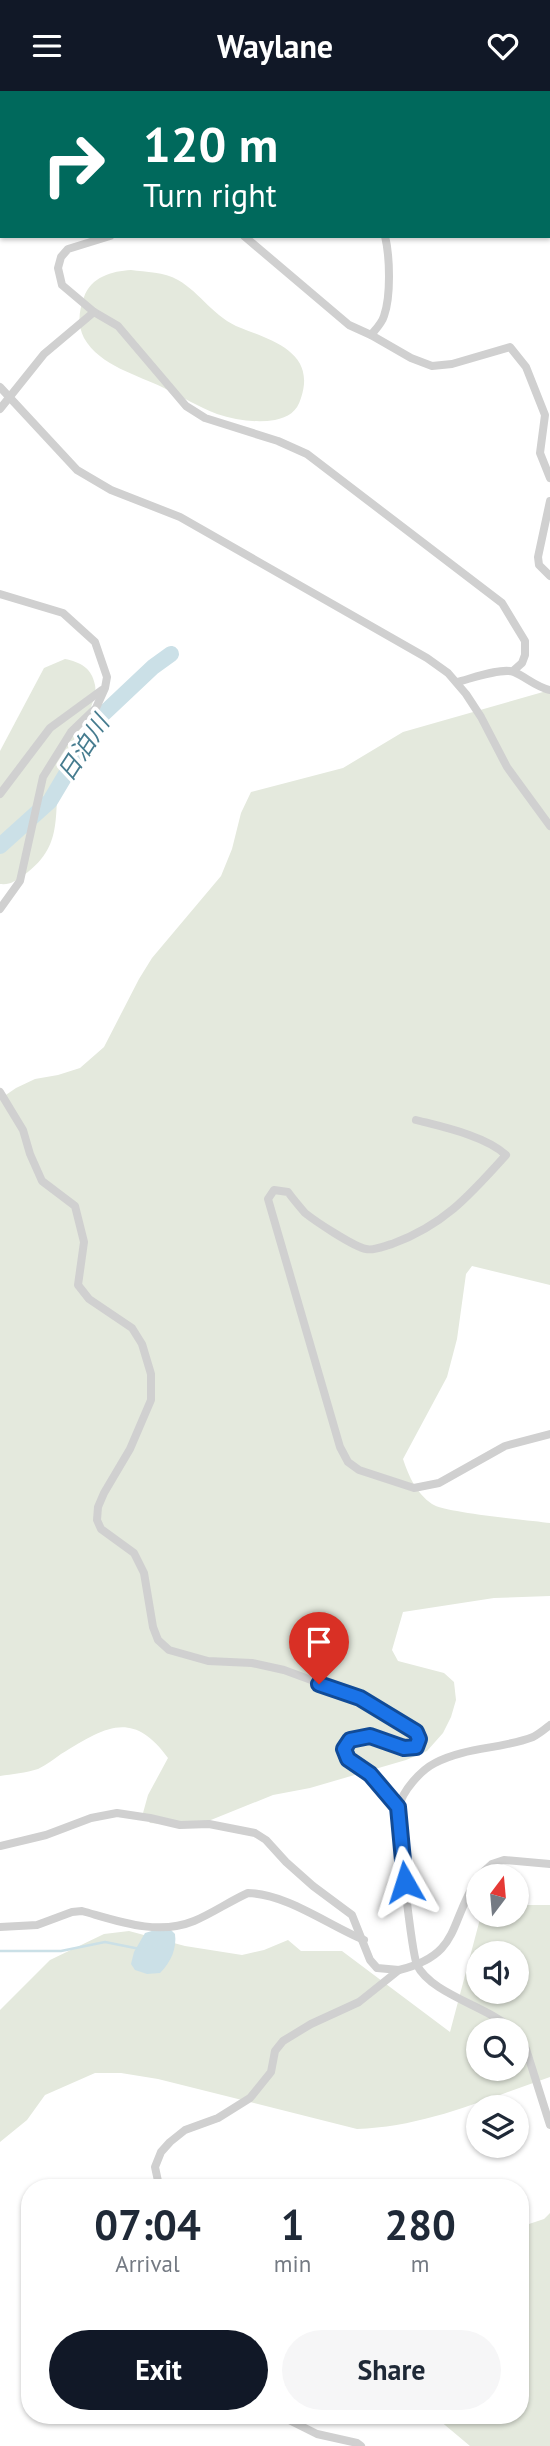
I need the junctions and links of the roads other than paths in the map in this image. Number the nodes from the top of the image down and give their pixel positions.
1 (104, 238) edge
2 (246, 238) edge
3 (385, 238) edge
4 (94, 312) junction
5 (371, 335) junction
6 (0, 387) edge
7 (9, 396) junction
8 (0, 409) edge
9 (550, 478) edge
10 (550, 502) edge
11 (550, 576) edge
12 (0, 594) edge
13 (513, 671) junction
14 (457, 682) junction
15 (105, 688) junction
16 (550, 689) edge
17 (0, 794) edge
18 (550, 826) edge
19 (0, 909) edge
20 (0, 1092) edge
21 (416, 1120) dead end
22 (550, 1434) edge
23 (550, 1725) edge
24 (398, 1807) junction
25 (0, 1846) edge
26 (492, 1864) edge
27 (550, 1864) edge
28 (466, 1904) edge
29 (0, 1927) edge
30 (364, 1940) junction
31 (418, 1965) junction
32 (398, 1970) junction
33 (497, 2018) edge
34 (529, 2058) edge
35 (550, 2125) edge
36 (159, 2179) edge
37 (294, 2424) edge
38 (361, 2446) edge

1 - 4 street
2 - 5 street
3 - 5 street
4 - 7 street
4 - 13 street
5 - 9 street
6 - 7 street
7 - 8 street
7 - 14 street
10 - 11 street
12 - 15 street
13 - 14 street
13 - 16 street
14 - 18 street
15 - 17 street
15 - 19 street
20 - 24 street
21 - 22 street
23 - 24 street
24 - 31 street
25 - 30 street
26 - 27 street
28 - 31 street
29 - 30 street
30 - 32 street
31 - 32 street
31 - 33 street
32 - 36 street
34 - 35 street
37 - 38 street

